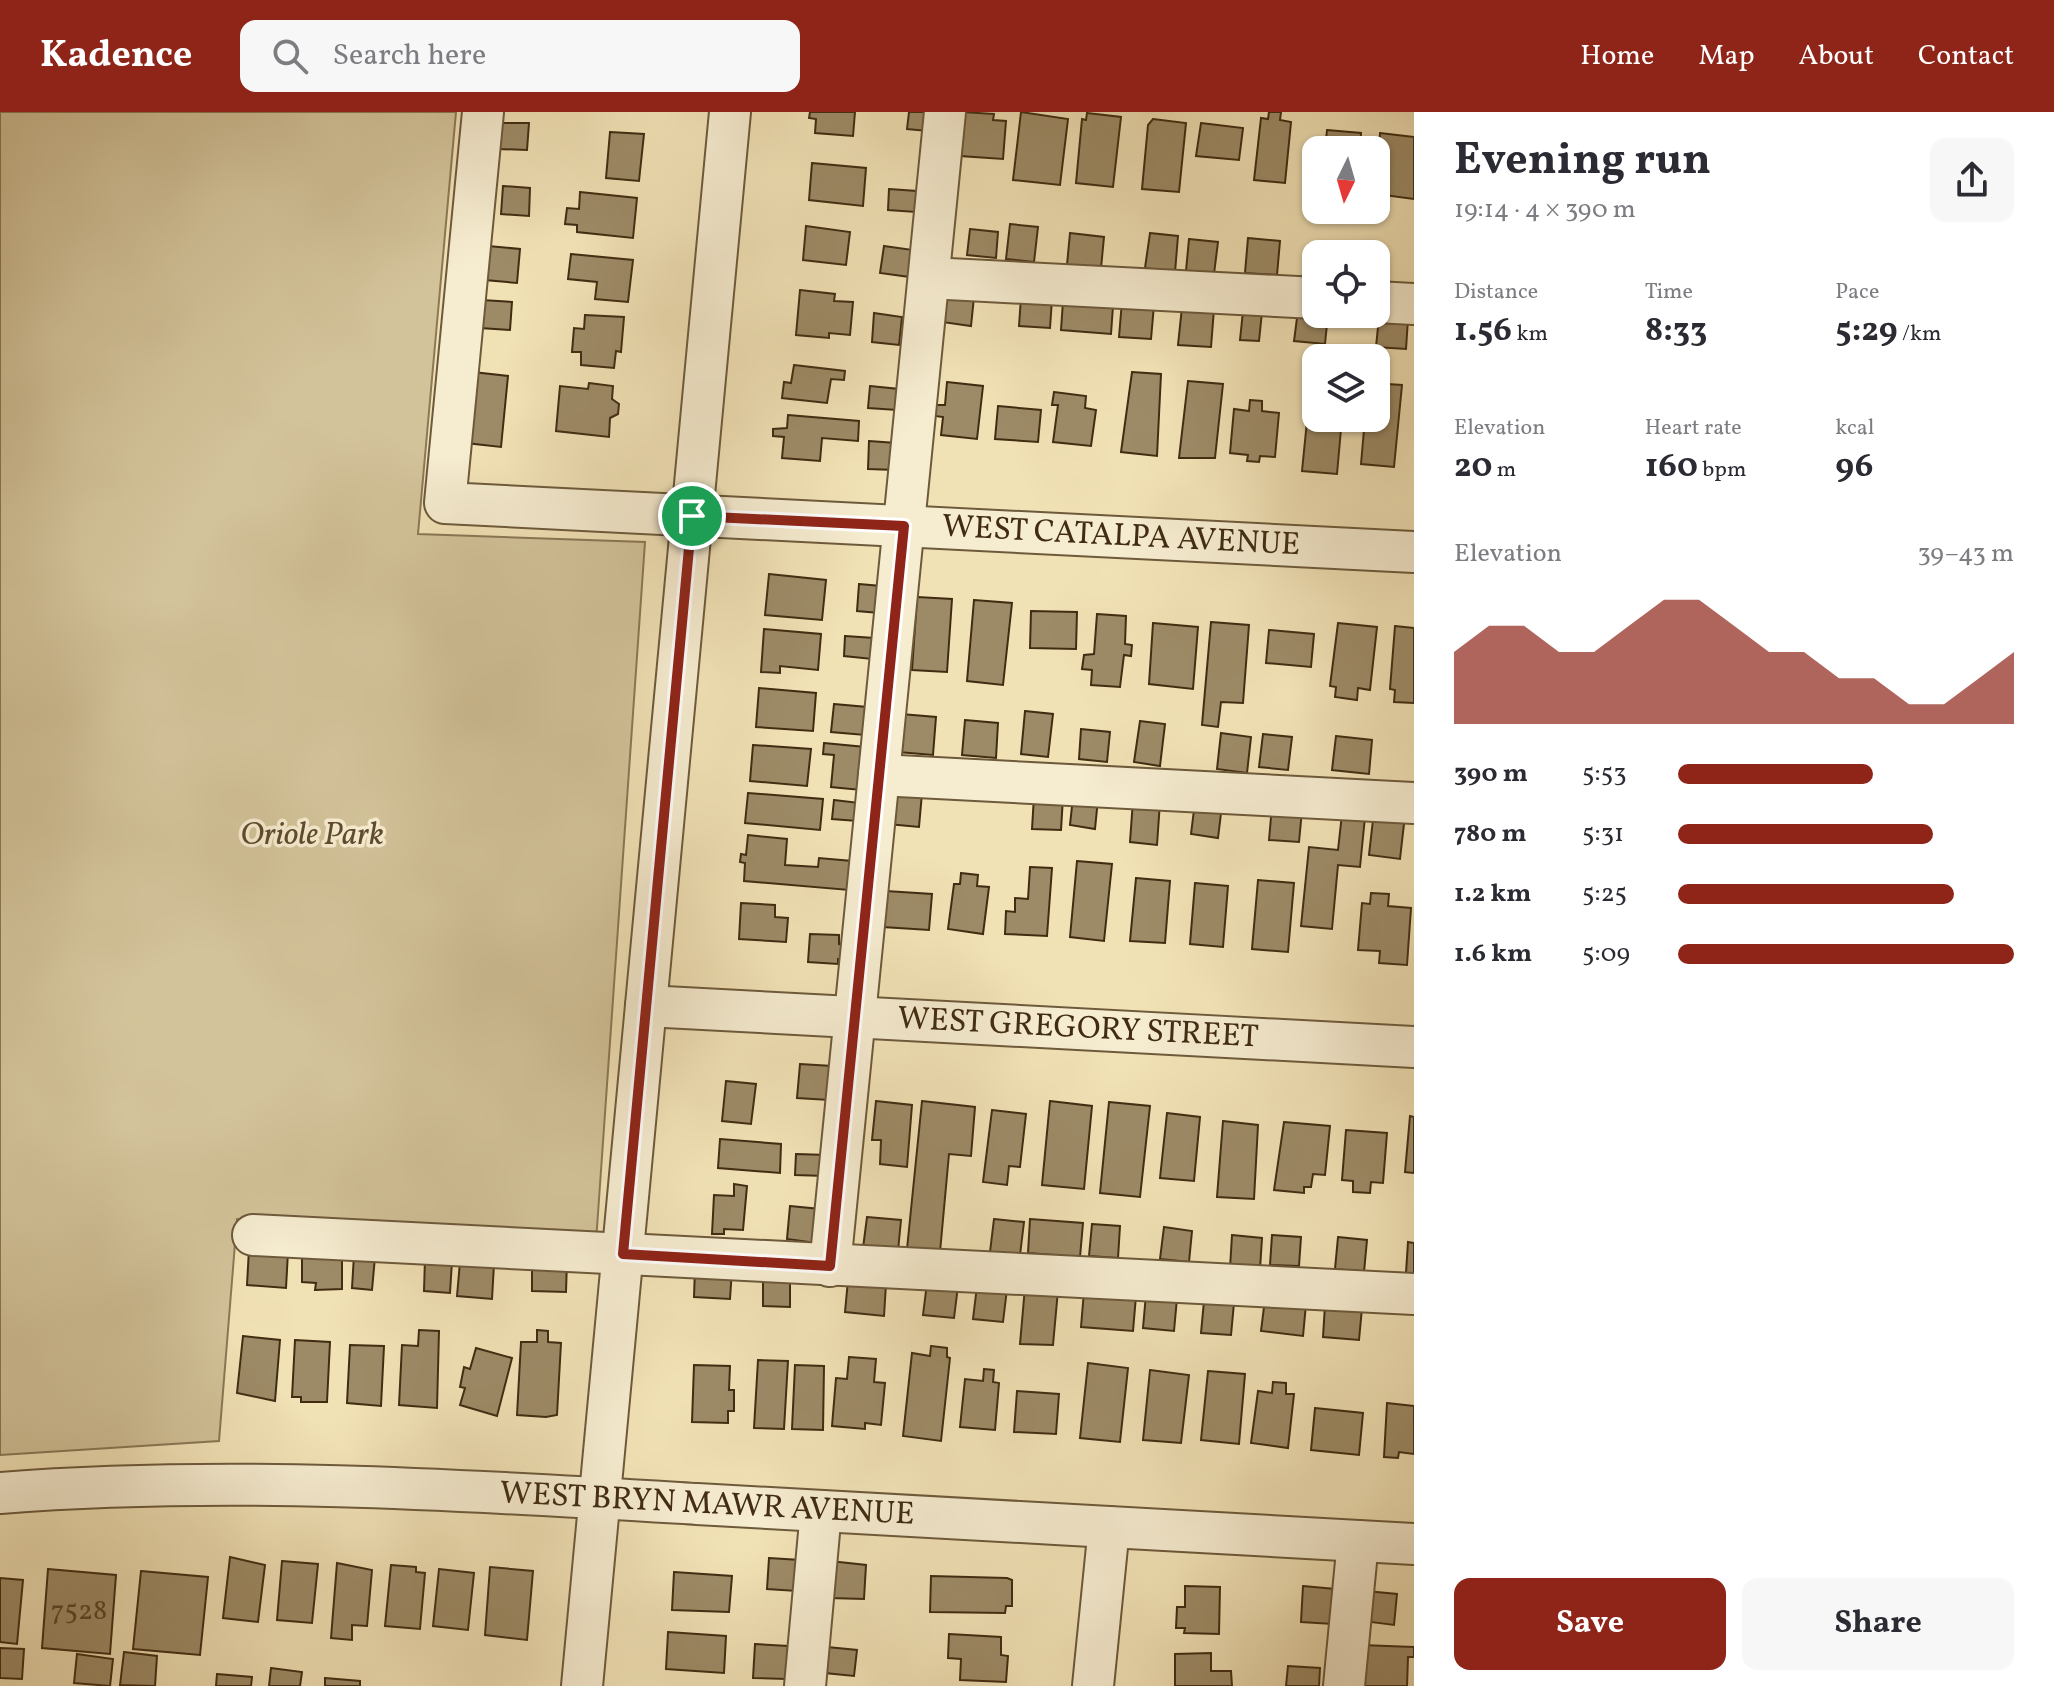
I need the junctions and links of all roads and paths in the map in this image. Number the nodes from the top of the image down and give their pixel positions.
1 (483, 112) edge
2 (730, 112) edge
3 (945, 112) edge
4 (929, 278) junction
5 (1302, 297) edge
6 (1390, 303) edge
7 (1414, 304) edge
8 (692, 516) junction
9 (904, 526) junction
10 (1414, 552) edge
11 (879, 775) junction
12 (1414, 803) edge
13 (646, 1006) junction
14 (855, 1017) junction
15 (1414, 1047) edge
16 (253, 1235) dead end
17 (623, 1254) junction
18 (830, 1266) junction
19 (1414, 1294) edge
20 (0, 1493) edge
21 (600, 1498) junction
22 (821, 1511) junction
23 (1109, 1527) junction
24 (1358, 1541) junction
25 (1414, 1544) edge
26 (582, 1686) edge
27 (805, 1686) edge
28 (1093, 1686) edge
29 (1344, 1686) edge

1 - 8 street, WEST CATALPA AVENUE
2 - 8 street
3 - 4 street
4 - 5 street
4 - 9 street
6 - 7 street
8 - 9 street, WEST CATALPA AVENUE
8 - 13 street
9 - 10 street, WEST CATALPA AVENUE
9 - 11 street
11 - 12 street
11 - 14 street
13 - 14 street, WEST GREGORY STREET
13 - 17 street
14 - 15 street, WEST GREGORY STREET
14 - 18 street
16 - 17 street
17 - 18 street
17 - 21 street
18 - 19 street
20 - 21 street, WEST BRYN MAWR AVENUE
21 - 22 street, WEST BRYN MAWR AVENUE
21 - 26 street
22 - 23 street, WEST BRYN MAWR AVENUE
22 - 27 street
23 - 24 street, WEST BRYN MAWR AVENUE
23 - 28 street
24 - 25 street, WEST BRYN MAWR AVENUE
24 - 29 street

